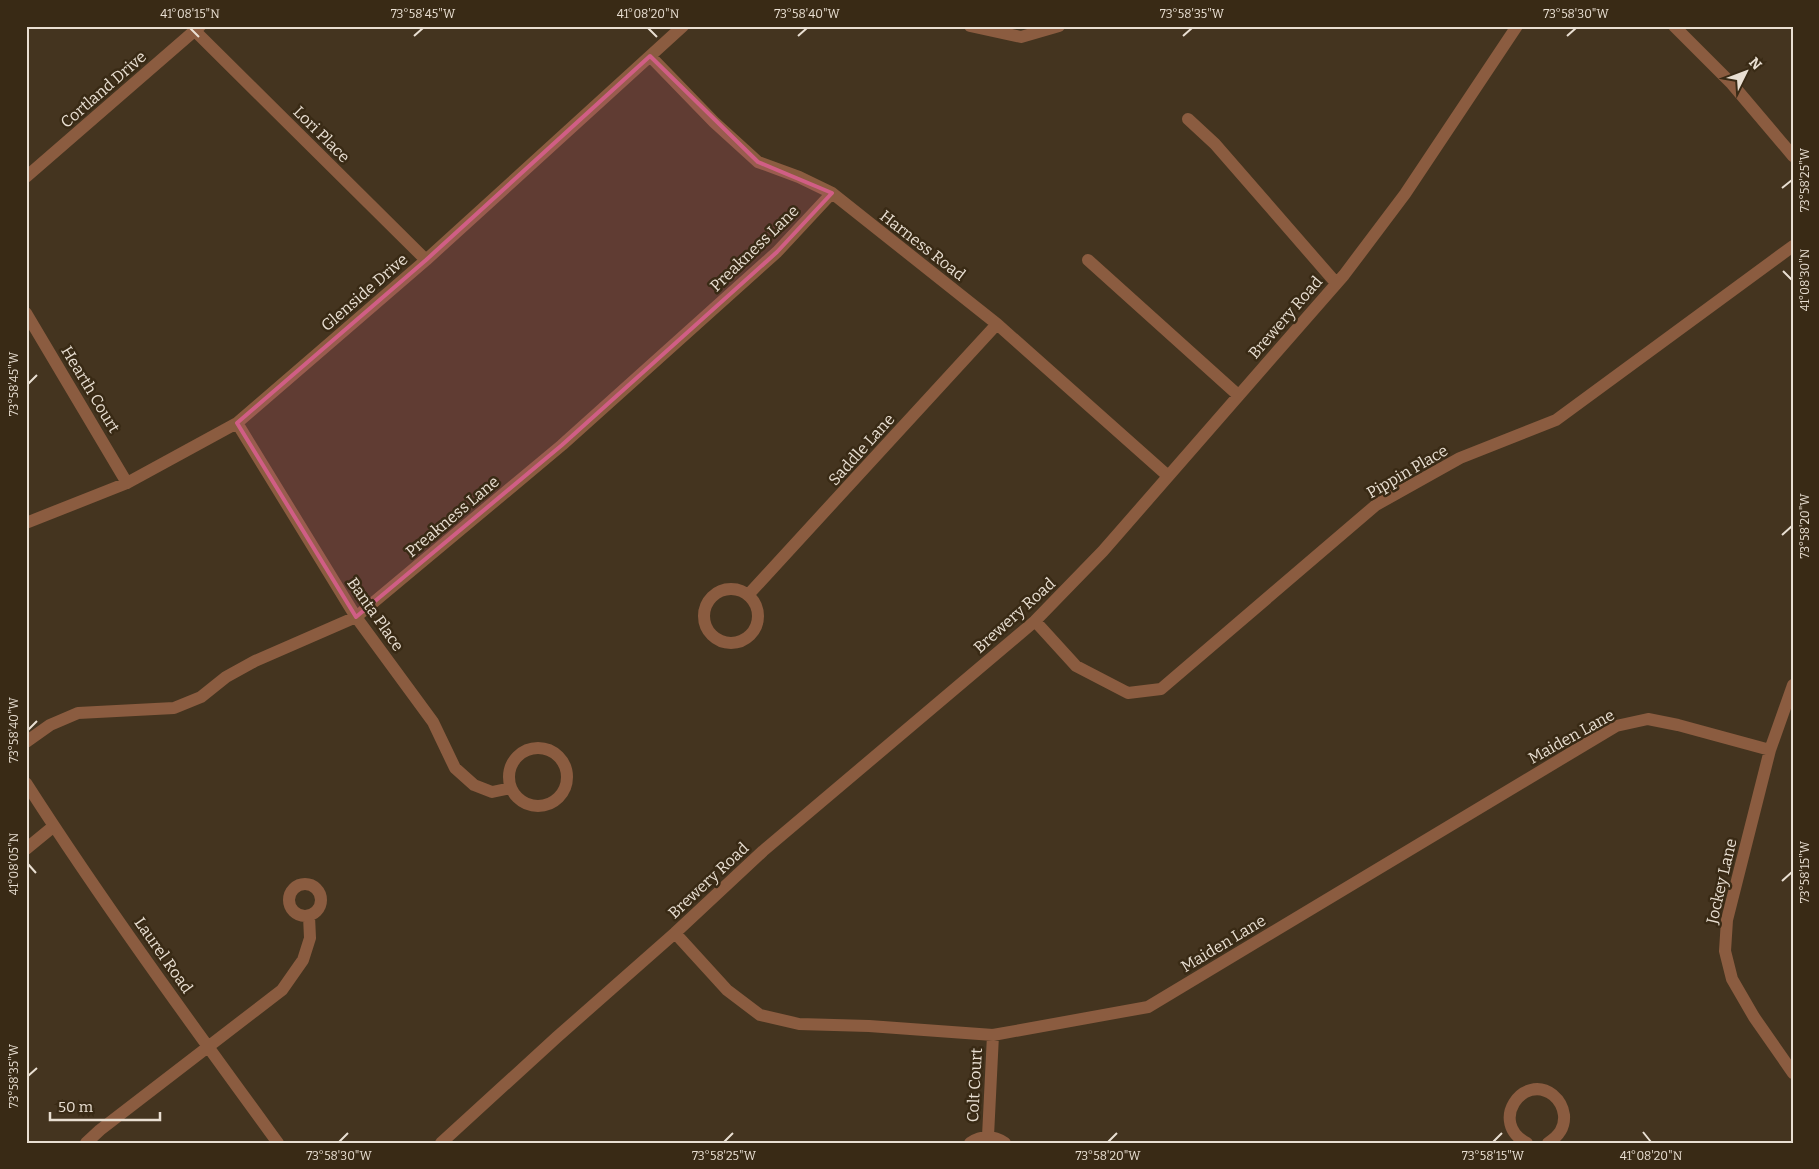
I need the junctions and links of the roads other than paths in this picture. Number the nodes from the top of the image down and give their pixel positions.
1 (683, 26) edge
2 (970, 26) edge
3 (1059, 26) edge
4 (1517, 26) edge
5 (1674, 26) edge
6 (198, 29) edge
7 (650, 56) junction
8 (1188, 119) dead end
9 (1793, 156) edge
10 (26, 177) edge
11 (832, 193) junction
12 (1793, 246) edge
13 (426, 260) junction
14 (1088, 260) dead end
15 (1336, 283) junction
16 (26, 313) edge
17 (997, 324) junction
18 (1238, 395) junction
19 (237, 423) junction
20 (1168, 476) junction
21 (127, 483) junction
22 (26, 523) edge
23 (748, 595) junction
24 (356, 617) junction
25 (1035, 621) junction
26 (1793, 684) edge
27 (26, 742) edge
28 (1770, 750) junction
29 (26, 783) edge
30 (511, 788) junction
31 (54, 826) junction
32 (26, 849) edge
33 (308, 916) dead end
34 (675, 933) junction
35 (992, 1035) junction
36 (208, 1047) junction
37 (1793, 1073) edge
38 (988, 1136) junction
39 (86, 1143) edge
40 (278, 1143) edge
41 (441, 1143) edge
42 (970, 1143) edge
43 (1006, 1143) edge
44 (1527, 1143) edge
45 (1548, 1143) edge

1 - 7 street, Glenside Drive
2 - 3 street
4 - 15 street, Brewery Road
5 - 9 street
6 - 10 street, Cortland Drive
6 - 13 street, Lori Place
7 - 11 street, Harness Road
7 - 13 street, Glenside Drive
8 - 15 street
11 - 17 street, Harness Road
11 - 24 street, Preakness Lane
12 - 25 street, Pippin Place
13 - 19 street, Glenside Drive
14 - 18 street
15 - 18 street, Brewery Road
16 - 21 street, Hearth Court
17 - 20 street, Harness Road
17 - 23 street, Saddle Lane
18 - 20 street, Brewery Road
19 - 21 street, Glenside Drive
19 - 24 street, Banta Place
20 - 25 street, Brewery Road
21 - 22 street, Glenside Drive
23 - 23 street
24 - 27 street, Preakness Lane
24 - 30 street, Banta Place
25 - 34 street, Brewery Road
26 - 28 street, Jockey Lane
28 - 35 street, Maiden Lane
28 - 37 street, Jockey Lane
29 - 31 street, Laurel Road
30 - 30 street
31 - 32 street
31 - 36 street, Laurel Road
33 - 36 street
34 - 35 street, Maiden Lane
34 - 41 street, Brewery Road
35 - 38 street, Colt Court
36 - 39 street
36 - 40 street, Laurel Road
38 - 42 street, Colt Court
38 - 43 street, Colt Court
44 - 45 street

